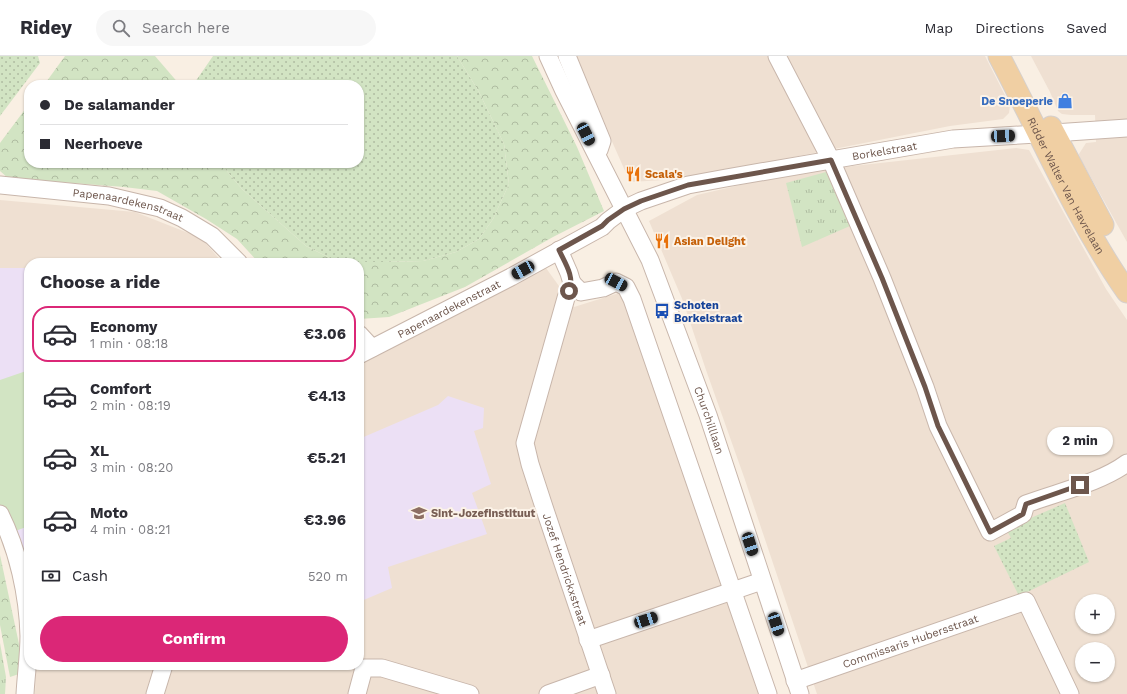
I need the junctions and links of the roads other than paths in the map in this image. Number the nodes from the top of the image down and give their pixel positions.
1 (548, 56) edge
2 (567, 56) edge
3 (777, 56) edge
4 (999, 56) edge
5 (1015, 56) edge
6 (1127, 128) edge
7 (1047, 134) junction
8 (597, 156) junction
9 (831, 160) junction
10 (0, 185) edge
11 (624, 209) junction
12 (559, 250) junction
13 (234, 258) edge
14 (1127, 270) edge
15 (572, 283) junction
16 (1127, 292) edge
17 (365, 351) edge
18 (1127, 463) edge
19 (0, 514) edge
20 (762, 581) junction
21 (24, 592) edge
22 (733, 592) junction
23 (588, 640) junction
24 (364, 668) edge
25 (27, 670) edge
26 (162, 670) edge
27 (363, 670) edge
28 (601, 675) junction
29 (798, 688) edge
30 (25, 694) edge
31 (155, 694) edge
32 (357, 694) edge
33 (470, 694) edge
34 (548, 694) edge
35 (607, 694) edge
36 (768, 694) edge
37 (1070, 694) edge

1 - 8 street, Churchilllaan
2 - 8 street
3 - 9 street
4 - 7 main road, Ridder Walter Van Havrelaan
5 - 7 main road, Ridder Walter Van Havrelaan
6 - 7 street, Borkelstraat
7 - 9 street, Borkelstraat
7 - 14 main road, Ridder Walter Van Havrelaan
7 - 16 main road, Ridder Walter Van Havrelaan
8 - 11 street, Churchilllaan
9 - 11 street, Borkelstraat
9 - 18 street
10 - 13 street, Papenaardekenstraat
11 - 12 street, Papenaardekenstraat
11 - 20 street, Churchilllaan
12 - 15 street
12 - 17 street, Papenaardekenstraat
15 - 22 street
15 - 23 street, Jozef Hendrickxstraat
19 - 21 street
20 - 22 street
20 - 29 street, Churchilllaan
22 - 23 street
22 - 36 street
23 - 28 street, Jozef Hendrickxstraat
24 - 33 street
25 - 30 street
26 - 31 street
27 - 32 street
28 - 34 street
28 - 35 street, Jozef Hendrickxstraat
29 - 37 street, Commissaris Hubersstraat

